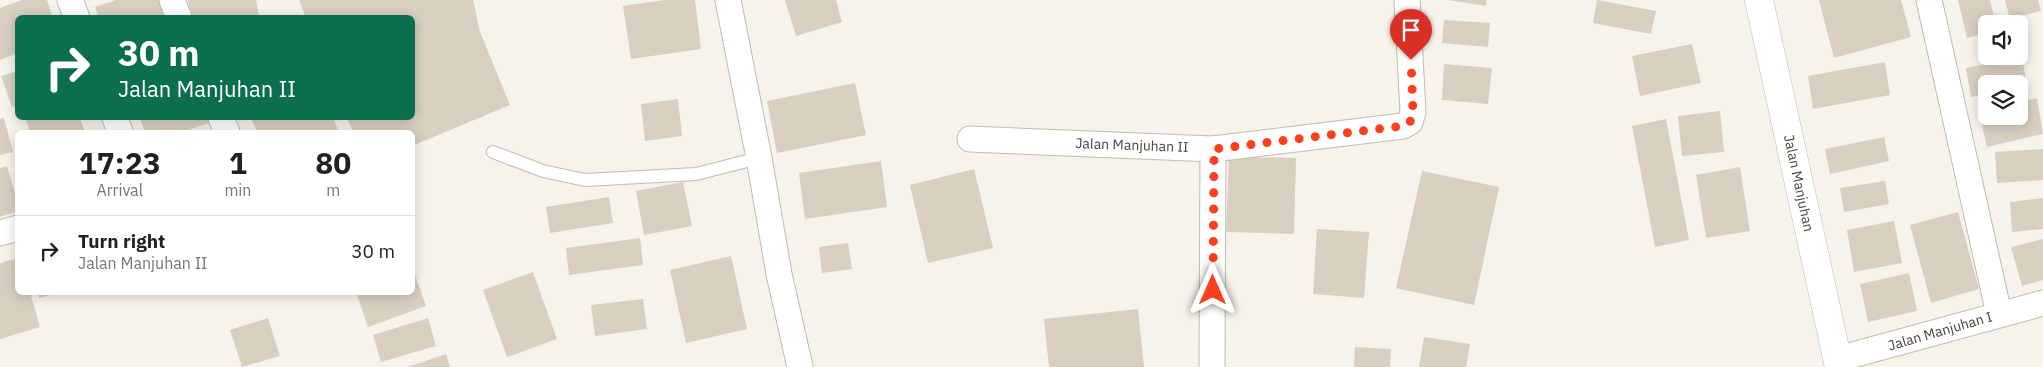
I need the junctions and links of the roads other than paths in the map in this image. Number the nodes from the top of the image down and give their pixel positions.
1 (70, 0) edge
2 (172, 0) edge
3 (728, 0) edge
4 (1407, 0) edge
5 (1929, 0) edge
6 (1761, 1) edge
7 (76, 15) edge
8 (178, 15) edge
9 (970, 138) dead end
10 (1214, 149) junction
11 (493, 152) dead end
12 (759, 158) junction
13 (15, 229) edge
14 (0, 233) edge
15 (2043, 304) edge
16 (1999, 314) junction
17 (1838, 363) edge
18 (800, 367) edge
19 (1212, 367) edge

1 - 7 street
2 - 8 street
3 - 12 street
4 - 10 street, Jalan Manjuhan II
5 - 16 street
6 - 17 street, Jalan Manjuhan
9 - 10 street, Jalan Manjuhan II
10 - 19 street
11 - 12 lane
12 - 18 street
13 - 14 street
15 - 16 street, Jalan Manjuhan I
16 - 17 street, Jalan Manjuhan I

